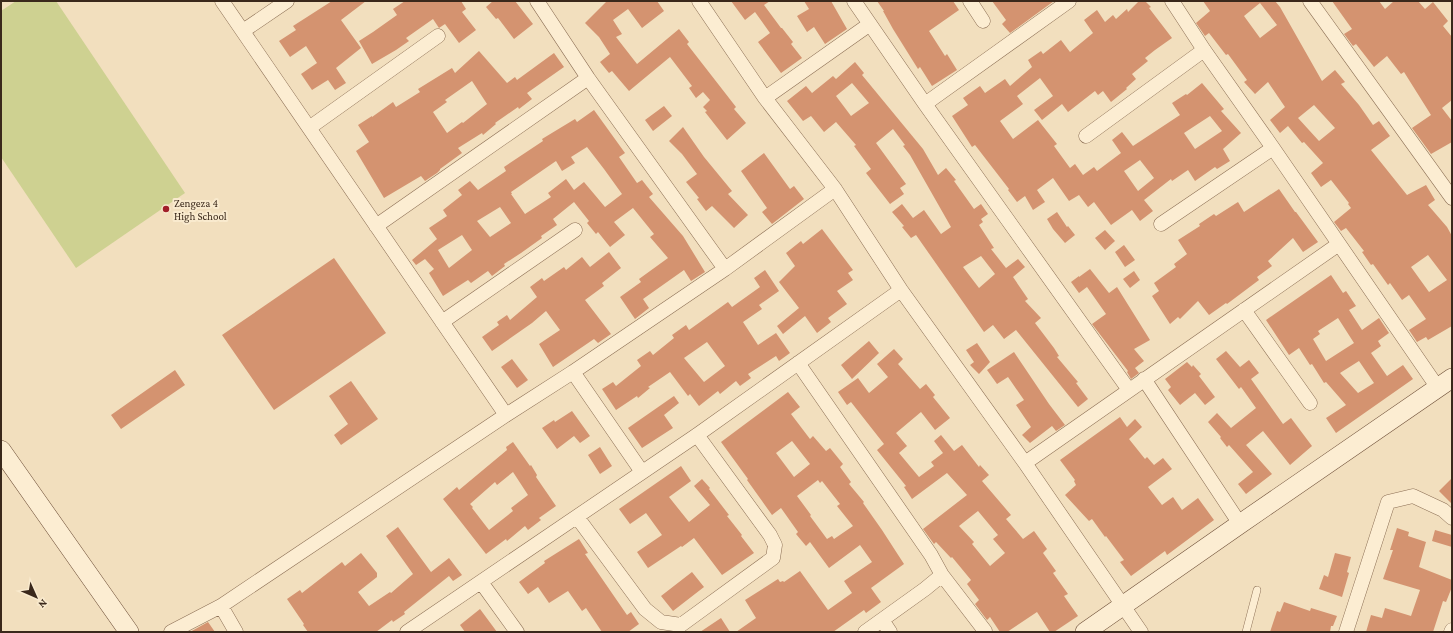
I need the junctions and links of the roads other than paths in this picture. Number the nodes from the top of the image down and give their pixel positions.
1 (222, 1) edge
2 (287, 1) edge
3 (537, 1) edge
4 (699, 1) edge
5 (854, 1) edge
6 (970, 1) edge
7 (1069, 1) edge
8 (1172, 1) edge
9 (1310, 1) edge
10 (983, 21) dead end
11 (870, 24) junction
12 (243, 31) junction
13 (438, 36) dead end
14 (1204, 50) junction
15 (588, 78) junction
16 (765, 98) junction
17 (925, 104) junction
18 (309, 128) junction
19 (1086, 136) dead end
20 (1273, 148) junction
21 (835, 189) junction
22 (1452, 198) edge
23 (1161, 224) dead end
24 (376, 226) junction
25 (576, 230) dead end
26 (1339, 244) junction
27 (725, 269) junction
28 (901, 290) junction
29 (1244, 310) junction
30 (442, 322) junction
31 (798, 363) junction
32 (573, 372) junction
33 (1144, 379) junction
34 (1445, 383) edge
35 (1129, 390) junction
36 (1310, 403) dead end
37 (506, 415) junction
38 (697, 435) junction
39 (1, 450) edge
40 (1025, 463) junction
41 (642, 472) junction
42 (578, 517) junction
43 (1452, 518) edge
44 (1240, 524) junction
45 (942, 574) junction
46 (481, 582) junction
47 (1257, 590) dead end
48 (221, 606) junction
49 (1123, 606) junction
50 (882, 620) junction
51 (985, 631) dead end
52 (129, 632) edge
53 (171, 632) edge
54 (236, 632) edge
55 (407, 632) edge
56 (517, 632) edge
57 (865, 632) edge
58 (890, 632) edge
59 (1085, 632) edge
60 (1141, 632) edge
61 (1246, 632) edge
62 (1346, 632) edge

1 - 12 street
2 - 12 street
3 - 15 street
4 - 16 street
5 - 11 street
6 - 10 street
7 - 17 street
8 - 14 street
9 - 22 street
11 - 16 street
11 - 17 street
12 - 18 street
13 - 18 street
14 - 19 street
14 - 20 street
15 - 24 street
15 - 27 street
16 - 21 street
17 - 35 street
18 - 24 street
20 - 23 street
20 - 26 street
21 - 27 street
21 - 28 street
24 - 30 street
25 - 30 street
26 - 29 street
26 - 34 street
27 - 32 street
28 - 31 street
28 - 40 street
29 - 33 street
29 - 36 street
30 - 37 street
31 - 38 street
31 - 45 street
32 - 37 street
32 - 41 street
33 - 35 street
33 - 44 street
34 - 44 street
35 - 40 street
37 - 48 street
38 - 41 street
38 - 42 street
39 - 52 street
40 - 49 street
41 - 42 street
42 - 46 street
43 - 62 street
44 - 49 street
45 - 50 street
45 - 51 street
46 - 55 street
46 - 56 street
47 - 61 lane
48 - 53 street
48 - 54 street
49 - 59 street
49 - 60 street
50 - 57 street
50 - 58 street

